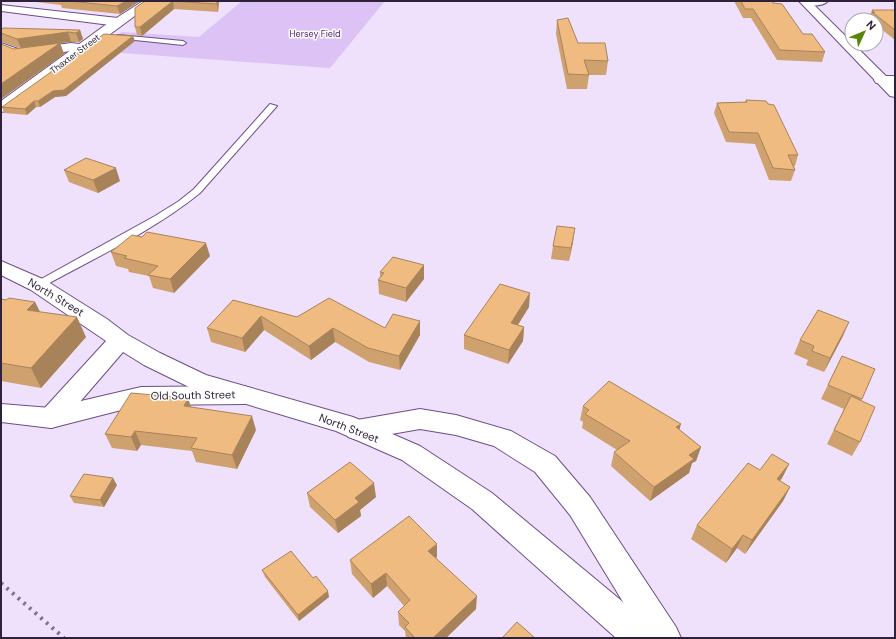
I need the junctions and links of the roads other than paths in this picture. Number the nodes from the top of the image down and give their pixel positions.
1 (150, 1) edge
2 (804, 1) edge
3 (823, 1) edge
4 (1, 8) edge
5 (118, 22) junction
6 (99, 35) junction
7 (183, 43) dead end
8 (1, 47) edge
9 (83, 48) junction
10 (881, 80) junction
11 (895, 80) edge
12 (895, 93) edge
13 (273, 106) dead end
14 (1, 108) edge
15 (1, 267) edge
16 (38, 285) junction
17 (120, 340) junction
18 (244, 395) junction
19 (1, 413) edge
20 (51, 418) junction
21 (357, 430) junction
22 (641, 638) edge
23 (664, 638) edge

1 - 5 street, Thaxter Street
2 - 3 street
2 - 10 street
4 - 5 street
5 - 6 street, Thaxter Street
6 - 7 lane
6 - 9 street, Thaxter Street
8 - 9 street
9 - 14 street, Thaxter Street
10 - 11 street
10 - 12 street
13 - 16 lane
15 - 16 street, North Street
16 - 17 street, North Street
17 - 18 street, North Street
17 - 20 street
18 - 20 street, Old South Street
18 - 21 street, North Street
19 - 20 street, Old South Street
21 - 22 street, North Street
21 - 23 street

